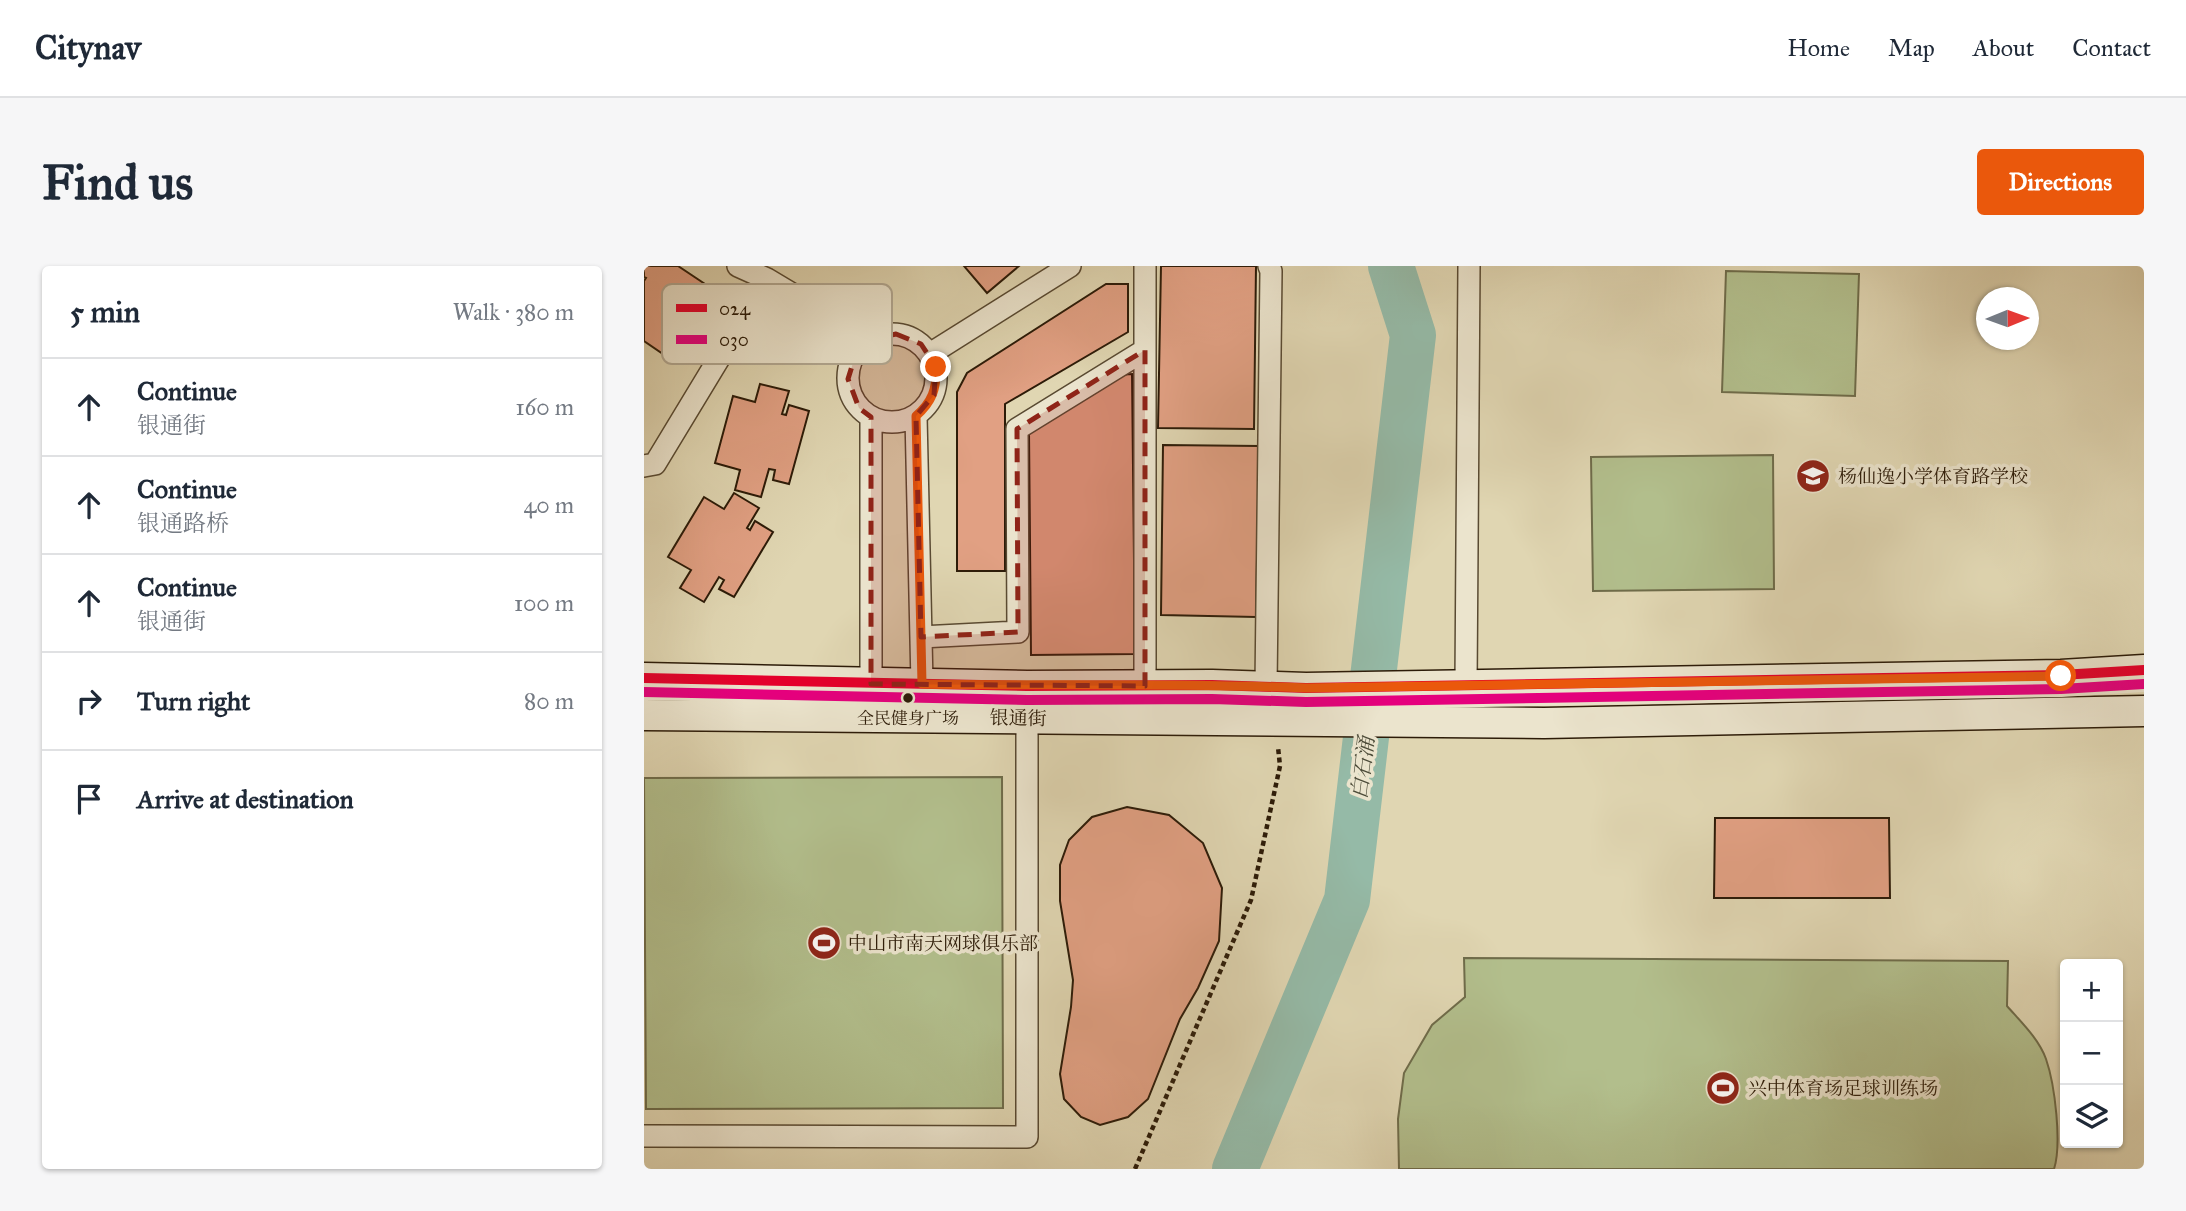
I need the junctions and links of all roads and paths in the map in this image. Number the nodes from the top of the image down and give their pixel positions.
1 (738, 266) edge
2 (1070, 266) edge
3 (1145, 266) edge
4 (1269, 266) edge
5 (1469, 266) edge
6 (767, 279) junction
7 (764, 284) edge
8 (775, 284) edge
9 (892, 334) edge
10 (1145, 350) junction
11 (930, 355) junction
12 (715, 364) edge
13 (850, 364) edge
14 (916, 416) junction
15 (871, 418) junction
16 (644, 466) edge
17 (921, 636) junction
18 (2144, 670) edge
19 (644, 678) edge
20 (872, 684) junction
21 (922, 684) junction
22 (1456, 685) junction
23 (1027, 686) junction
24 (1145, 686) junction
25 (1266, 686) junction
26 (2144, 711) edge
27 (644, 715) edge
28 (1027, 719) junction
29 (1277, 721) junction
30 (644, 1136) edge
31 (1135, 1169) edge

1 - 6 street
2 - 11 street
3 - 10 street
4 - 25 street
5 - 22 street
6 - 7 street
6 - 8 street
9 - 11 street
10 - 17 street
10 - 24 street
11 - 14 street
12 - 16 street
13 - 15 street
14 - 15 street
14 - 17 street
15 - 20 street
17 - 21 street
18 - 22 street
19 - 20 street, 银通街
20 - 21 street, 银通街
21 - 23 street, 银通街
22 - 25 street, 银通街
23 - 24 street, 银通街
23 - 28 street
24 - 25 street, 银通街
26 - 29 street, 银通街
27 - 28 street, 银通街
28 - 29 street, 银通街
28 - 30 street
29 - 31 path

